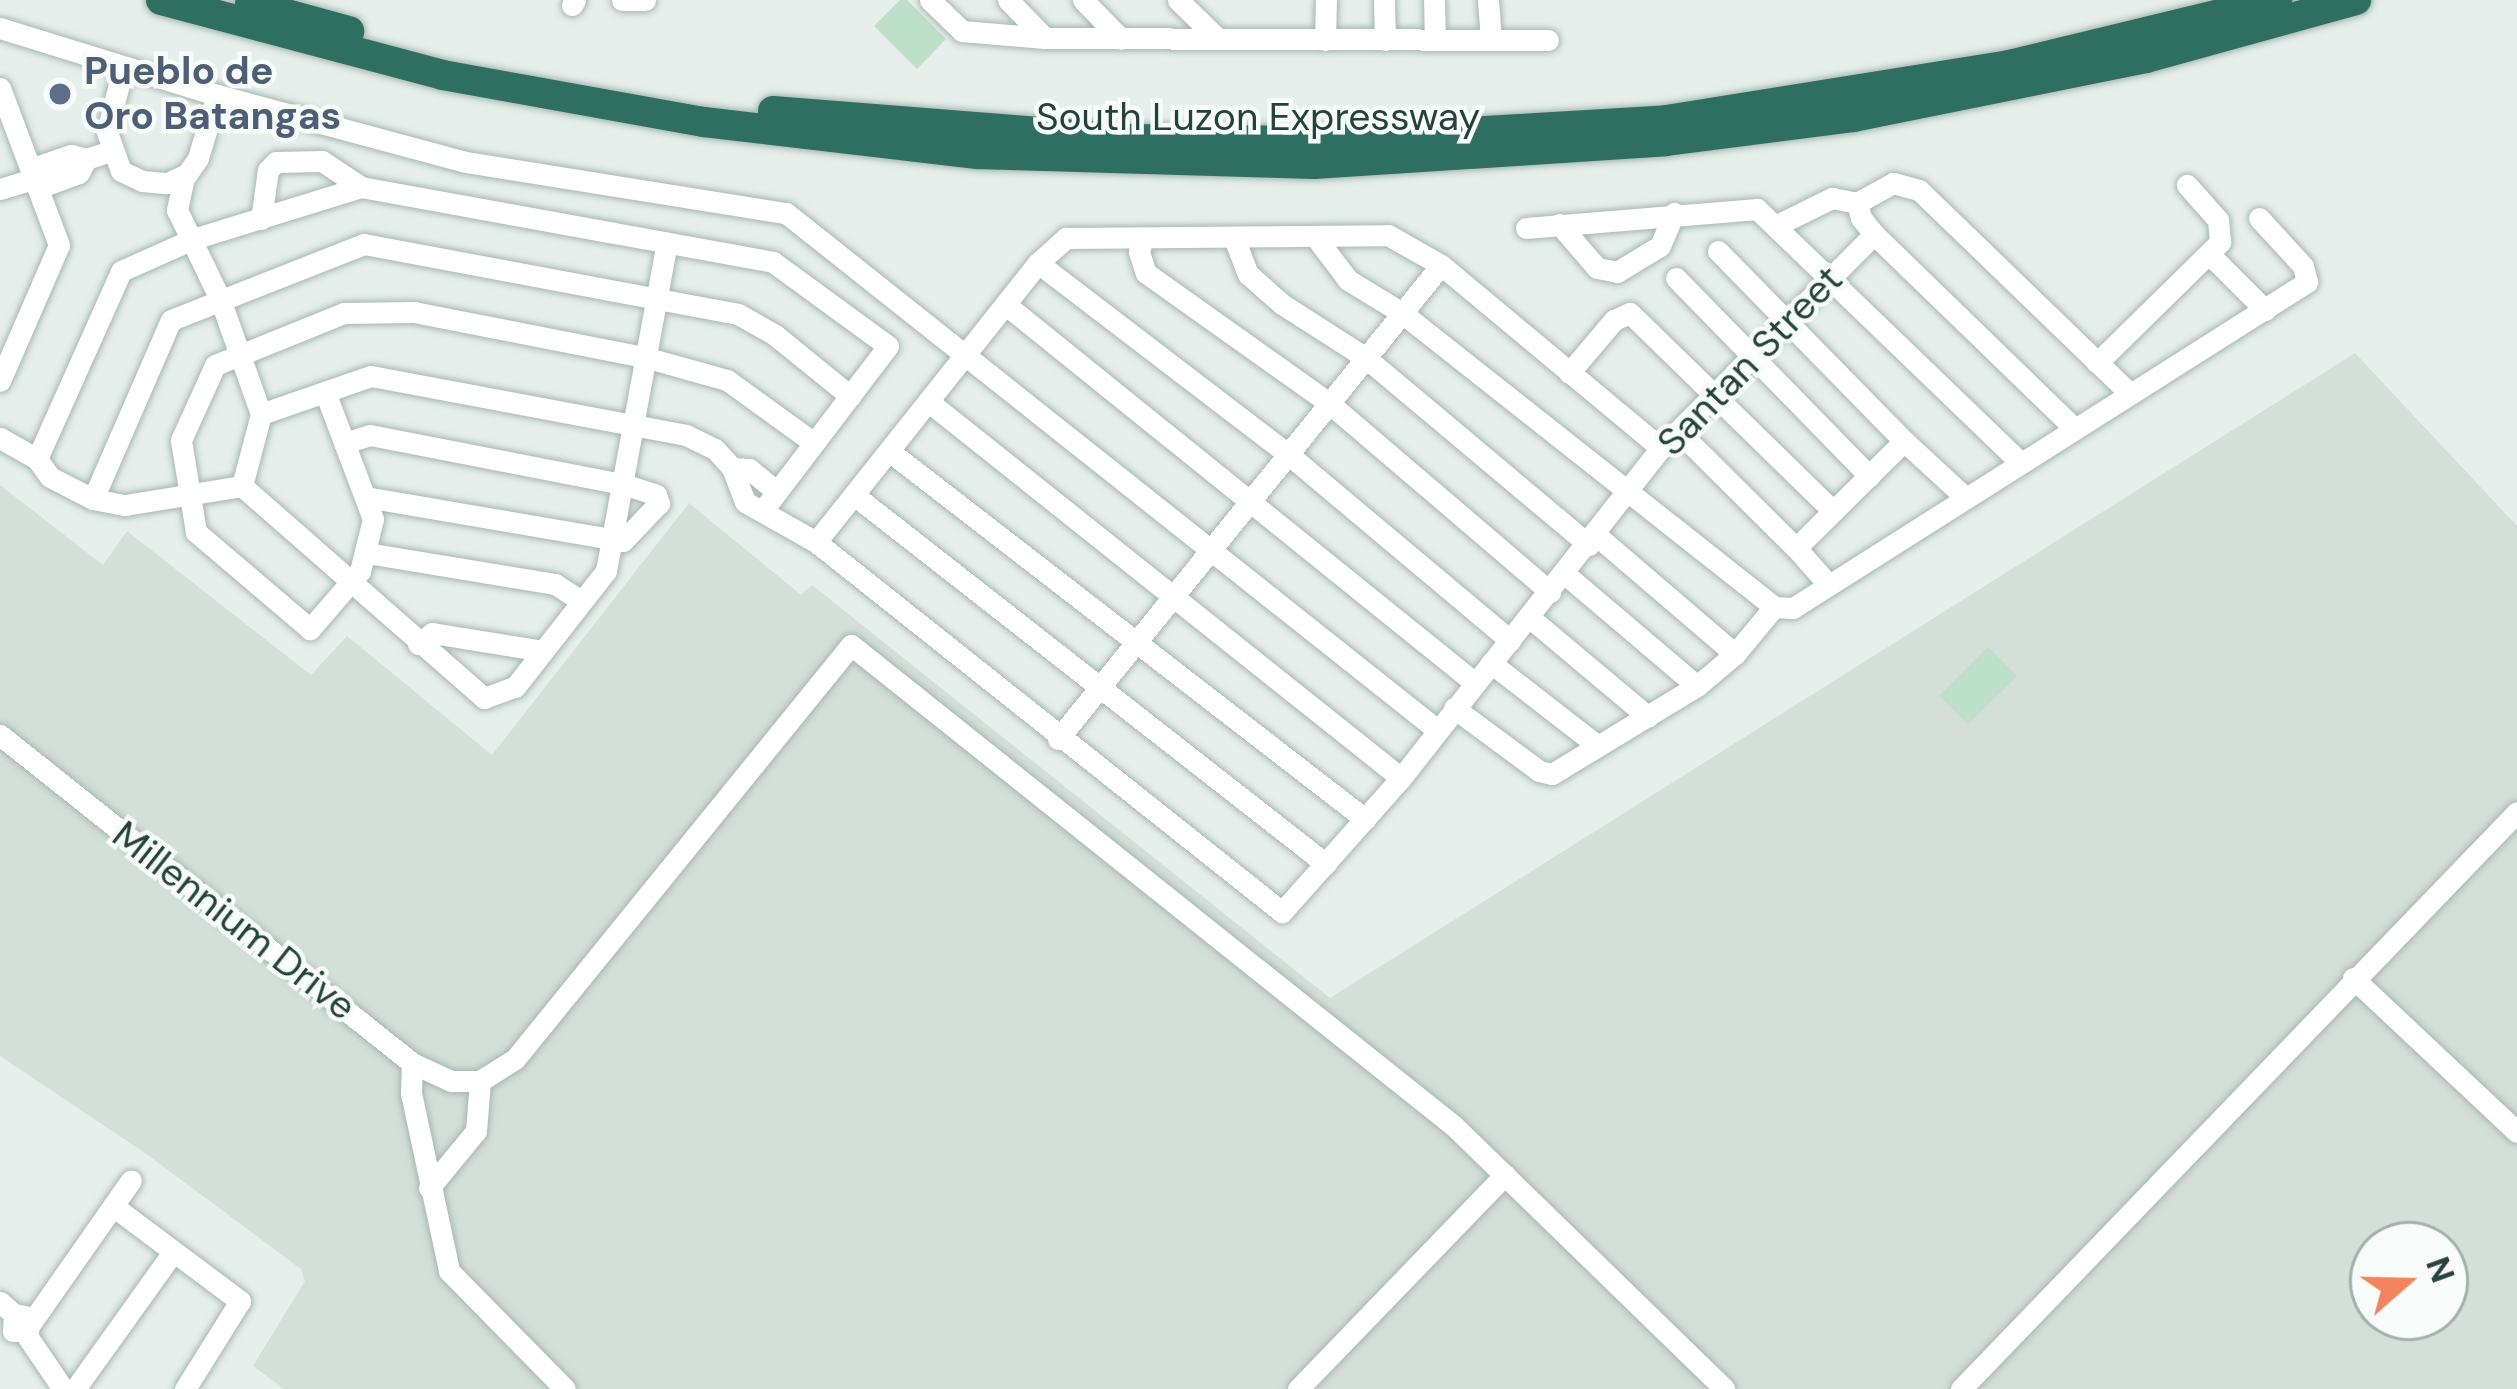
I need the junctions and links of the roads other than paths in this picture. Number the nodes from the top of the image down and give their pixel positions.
1 (161, 0) edge
2 (237, 0) edge
3 (622, 0) edge
4 (645, 0) edge
5 (930, 0) edge
6 (1008, 0) edge
7 (1083, 0) edge
8 (1178, 0) edge
9 (1326, 0) edge
10 (1384, 0) edge
11 (1434, 0) edge
12 (1488, 0) edge
13 (2277, 0) edge
14 (2356, 0) edge
15 (0, 28) edge
16 (1045, 38) junction
17 (1121, 39) junction
18 (1218, 40) junction
19 (1325, 40) junction
20 (1385, 40) junction
21 (1435, 40) junction
22 (1491, 40) junction
23 (1547, 40) dead end
24 (123, 68) junction
25 (0, 88) edge
26 (217, 95) junction
27 (111, 151) junction
28 (37, 178) junction
29 (2187, 184) dead end
30 (183, 187) junction
31 (361, 187) junction
32 (0, 189) edge
33 (1857, 202) junction
34 (1674, 213) junction
35 (2259, 218) dead end
36 (261, 219) junction
37 (1559, 224) junction
38 (1775, 226) junction
39 (1526, 227) dead end
40 (1874, 233) junction
41 (1234, 238) junction
42 (197, 239) junction
43 (1317, 239) junction
44 (1142, 240) junction
45 (667, 243) junction
46 (1718, 251) dead end
47 (2210, 255) junction
48 (1038, 263) junction
49 (1441, 265) junction
50 (1676, 278) dead end
51 (1828, 278) junction
52 (220, 299) junction
53 (658, 300) junction
54 (1005, 304) junction
55 (2265, 310) junction
56 (1402, 313) junction
57 (1788, 318) junction
58 (241, 355) junction
59 (965, 355) junction
60 (1751, 356) junction
61 (648, 358) junction
62 (1366, 358) junction
63 (2097, 363) junction
64 (1569, 373) junction
65 (0, 381) edge
66 (325, 392) junction
67 (1714, 394) junction
68 (2130, 394) junction
69 (850, 396) junction
70 (929, 402) junction
71 (1329, 404) junction
72 (261, 414) junction
73 (635, 422) junction
74 (2074, 428) junction
75 (1678, 431) junction
76 (0, 438) edge
77 (1904, 441) junction
78 (344, 443) junction
79 (814, 443) junction
80 (1661, 448) junction
81 (889, 451) junction
82 (1288, 454) junction
83 (37, 460) junction
84 (2020, 463) junction
85 (1869, 476) junction
86 (623, 484) junction
87 (242, 486) junction
88 (1631, 493) junction
89 (854, 495) junction
90 (189, 496) junction
91 (366, 497) junction
92 (1966, 498) junction
93 (93, 500) junction
94 (769, 500) junction
95 (1249, 503) junction
96 (1833, 511) junction
97 (615, 536) junction
98 (1593, 540) junction
99 (816, 542) junction
100 (1796, 548) junction
101 (1213, 550) junction
102 (368, 553) junction
103 (1565, 574) junction
104 (1827, 583) junction
105 (351, 585) junction
106 (1550, 592) junction
107 (1172, 597) junction
108 (581, 602) junction
109 (1774, 607) junction
110 (1529, 617) junction
111 (1510, 640) junction
112 (1138, 642) junction
113 (418, 644) junction
114 (544, 651) junction
115 (1735, 654) junction
116 (1492, 663) junction
117 (1474, 683) junction
118 (1697, 686) junction
119 (1100, 687) junction
120 (1454, 708) junction
121 (1648, 717) junction
122 (1436, 729) junction
123 (0, 735) edge
124 (1058, 739) junction
125 (1598, 746) junction
126 (1401, 778) junction
127 (2517, 812) edge
128 (1365, 819) junction
129 (1326, 864) junction
130 (2354, 978) junction
131 (412, 1063) junction
132 (480, 1081) junction
133 (2517, 1132) edge
134 (1505, 1175) junction
135 (131, 1180) dead end
136 (429, 1188) junction
137 (113, 1206) junction
138 (173, 1252) junction
139 (14, 1325) edge
140 (63, 1389) edge
141 (75, 1389) edge
142 (185, 1389) edge
143 (565, 1389) edge
144 (1298, 1389) edge
145 (1724, 1389) edge
146 (1960, 1389) edge

1 - 14 highway, South Luzon Expressway
2 - 13 highway, South Luzon Expressway
3 - 4 street
5 - 16 street
6 - 16 street
7 - 17 street
8 - 18 street
9 - 19 street
10 - 20 street
11 - 21 street
12 - 22 street
15 - 24 street
16 - 17 street
17 - 18 street
18 - 19 street
19 - 20 street
20 - 21 street
21 - 22 street
22 - 23 street
24 - 26 street
24 - 27 street
25 - 28 street
26 - 30 street
26 - 59 street
27 - 28 street
27 - 30 street
28 - 32 street
28 - 65 street
29 - 47 street
30 - 42 street
31 - 36 street
31 - 36 street
31 - 45 street
33 - 38 street
33 - 40 street
33 - 63 street
34 - 37 street
34 - 37 street
34 - 38 street
35 - 55 street
36 - 42 street
37 - 39 street
38 - 51 street
40 - 51 street, Santan Street
40 - 74 street
41 - 43 street
41 - 44 street
41 - 62 street
42 - 52 street
42 - 83 street
43 - 49 street
43 - 56 street
44 - 48 street
44 - 71 street
45 - 53 street
45 - 69 street
46 - 57 street
47 - 55 street
47 - 63 street
48 - 54 street
48 - 82 street
49 - 56 street
49 - 64 street
50 - 60 street
51 - 57 street, Santan Street
51 - 84 street
52 - 53 street
52 - 58 street
52 - 93 street
53 - 61 street
53 - 69 street
54 - 59 street
54 - 95 street
55 - 68 street
56 - 62 street
56 - 88 street
57 - 60 street, Santan Street
57 - 77 street
58 - 61 street
58 - 72 street
58 - 90 street
59 - 70 street
59 - 101 street
60 - 67 street, Santan Street
60 - 85 street
61 - 73 street
61 - 79 street
62 - 71 street
62 - 98 street
63 - 68 street
64 - 67 street
64 - 80 street
66 - 72 street
66 - 73 street
66 - 78 street
67 - 75 street, Santan Street
67 - 96 street
68 - 74 street
69 - 79 street
70 - 81 street
70 - 107 street
71 - 82 street
71 - 106 street
72 - 87 street
73 - 86 street
73 - 94 street
74 - 84 street
75 - 80 street, Santan Street
75 - 100 street
76 - 83 street
77 - 85 street
77 - 92 street
78 - 86 street
78 - 91 street
79 - 94 street
80 - 88 street, Santan Street
81 - 89 street
81 - 112 street
82 - 95 street
82 - 111 street
83 - 93 street
84 - 92 street
85 - 96 street
86 - 97 street
86 - 97 street
87 - 90 street
87 - 105 street
88 - 98 street, Santan Street
88 - 109 street
89 - 99 street
89 - 119 street
90 - 93 street
90 - 105 street
91 - 97 street
91 - 102 street
92 - 104 street
94 - 99 street
95 - 101 street
95 - 117 street
96 - 100 street
97 - 108 street
98 - 103 street, Santan Street
98 - 115 street
99 - 124 street
100 - 104 street
101 - 107 street
101 - 122 street
102 - 105 street
102 - 108 street
103 - 106 street, Santan Street
103 - 118 street
104 - 109 street
105 - 113 street
106 - 110 street, Santan Street
107 - 112 street
107 - 126 street
108 - 114 street
109 - 115 street
110 - 111 street, Santan Street
110 - 121 street
111 - 116 street, Santan Street
112 - 119 street
112 - 128 street
113 - 114 street
113 - 114 street
115 - 118 street
116 - 117 street, Santan Street
116 - 125 street
117 - 120 street, Santan Street
118 - 121 street
119 - 124 street
119 - 129 street
120 - 122 street, Santan Street
120 - 125 street
121 - 125 street
122 - 126 street, Santan Street
123 - 131 street, Millennium Drive
124 - 129 street, Santan Street
126 - 128 street, Santan Street
127 - 130 street
128 - 129 street, Santan Street
130 - 133 street
130 - 146 street
131 - 132 street, Millennium Drive
131 - 136 street
132 - 134 street
132 - 136 street
134 - 144 street
134 - 145 street
135 - 137 street
136 - 143 street
137 - 138 street
137 - 139 street
138 - 141 street
138 - 142 street
139 - 140 street

